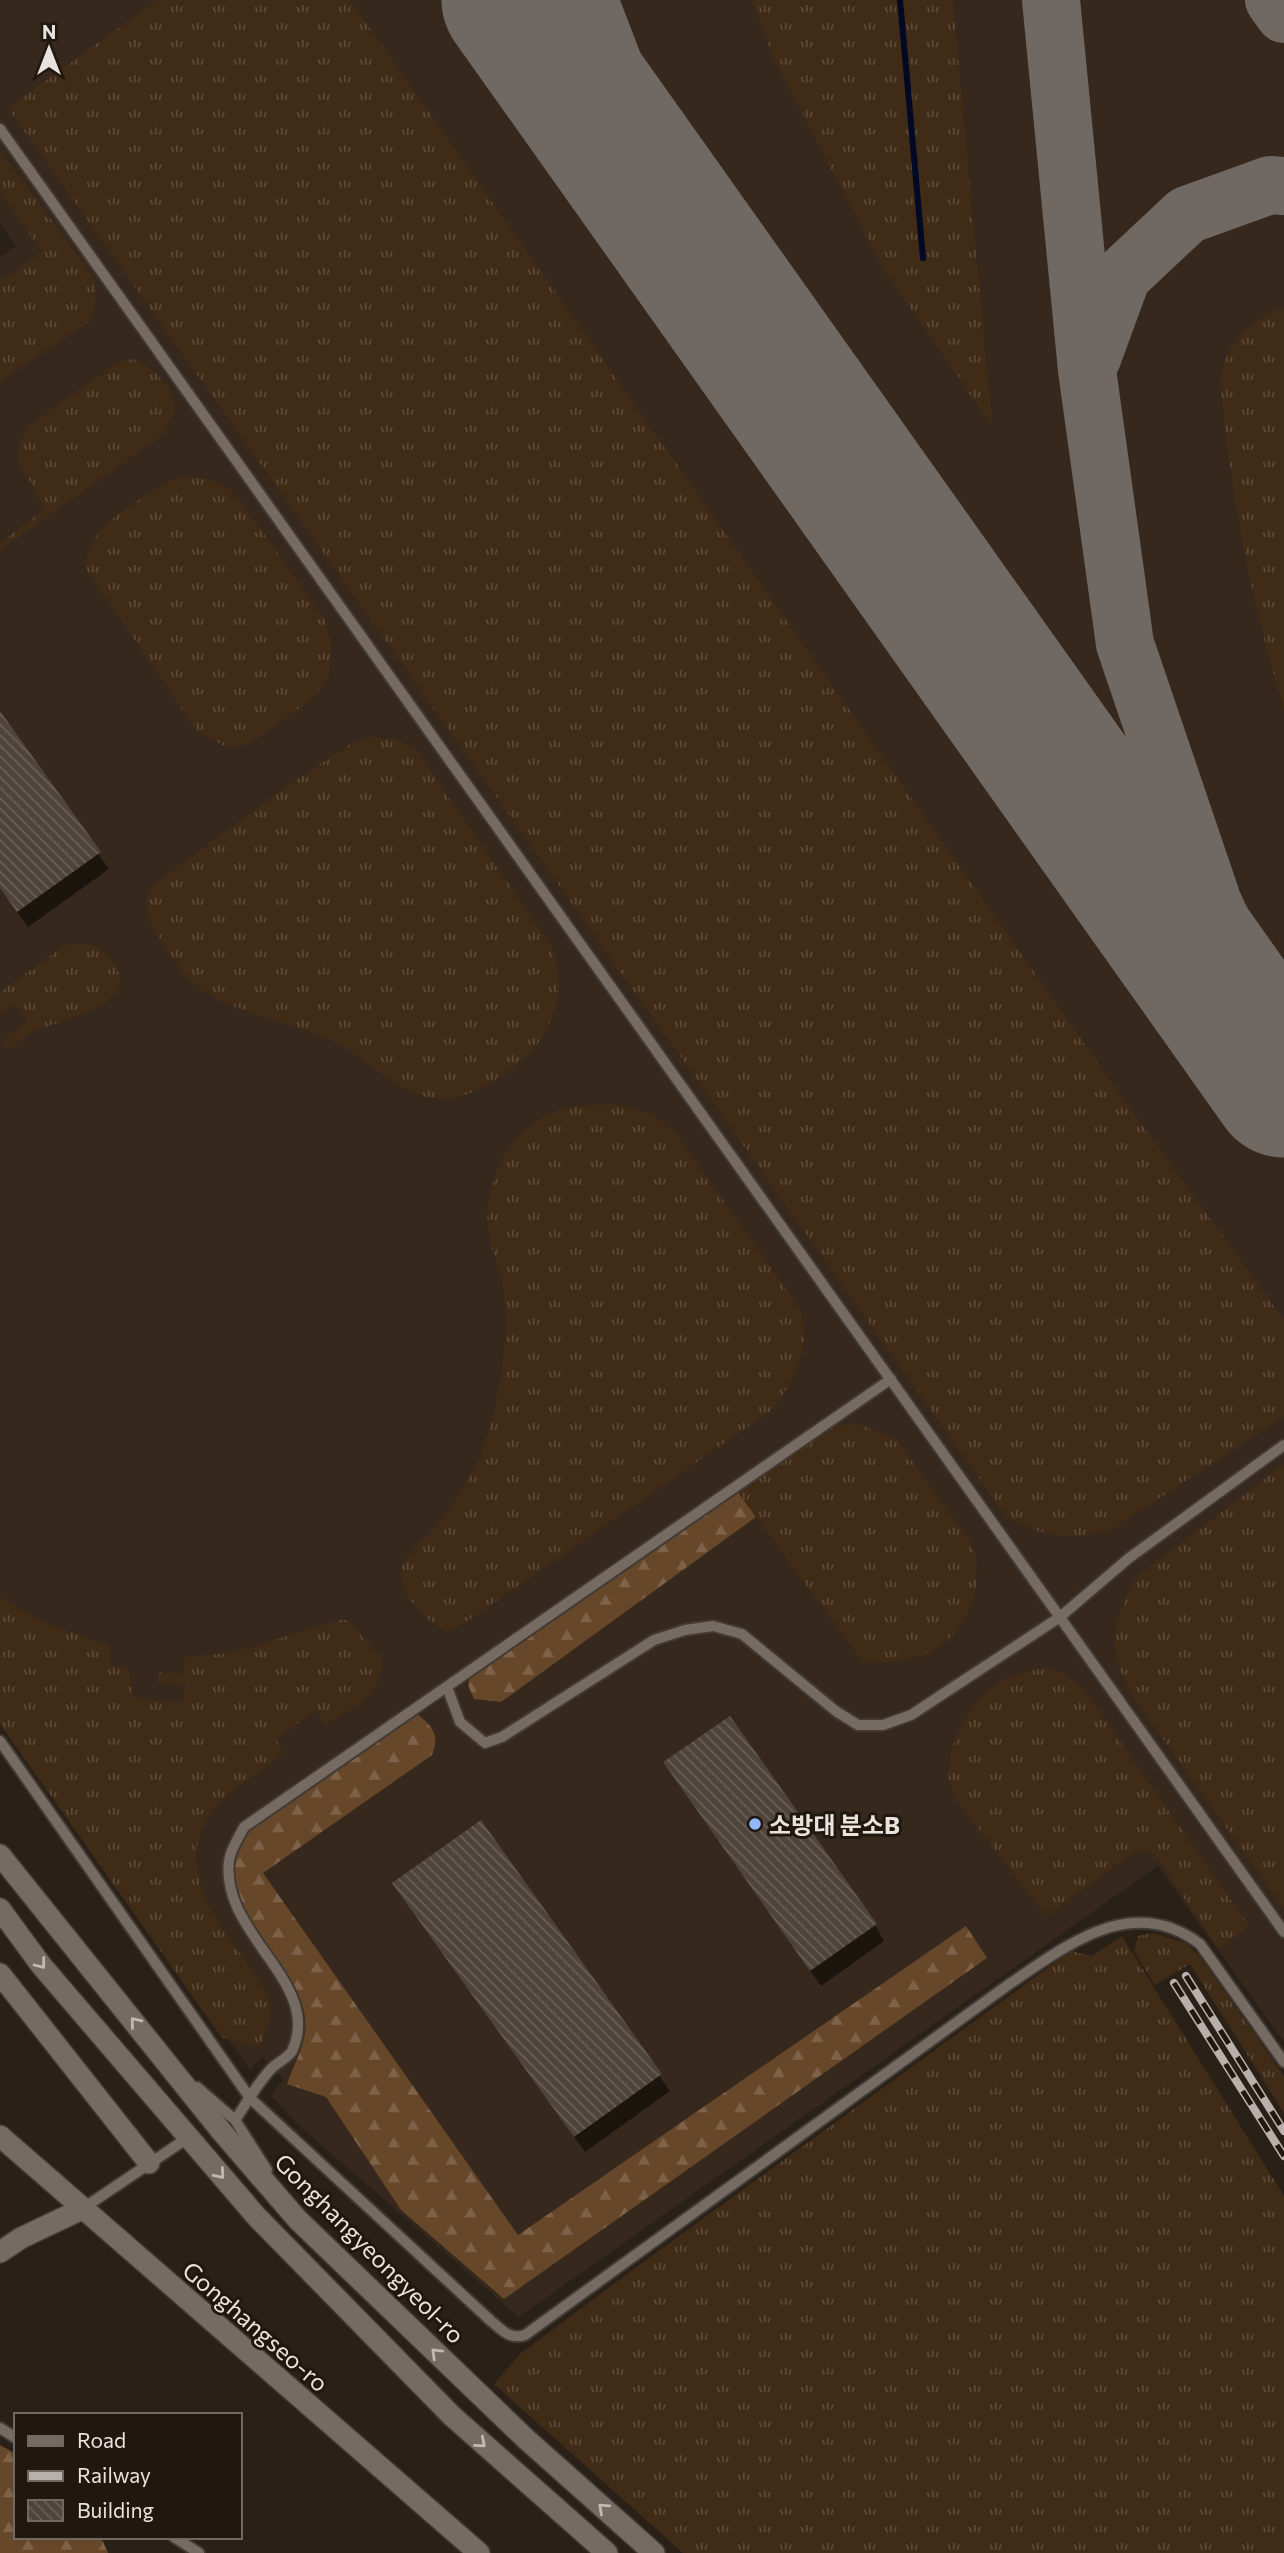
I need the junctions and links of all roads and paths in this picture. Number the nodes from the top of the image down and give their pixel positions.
1 (0, 129) edge
2 (891, 1379) junction
3 (1284, 1445) edge
4 (1060, 1617) junction
5 (447, 1687) junction
6 (0, 1741) edge
7 (0, 1855) edge
8 (0, 1909) edge
9 (1284, 1932) edge
10 (0, 1974) edge
11 (166, 2061) junction
12 (1284, 2062) edge
13 (250, 2098) junction
14 (235, 2120) junction
15 (0, 2136) edge
16 (189, 2137) junction
17 (149, 2163) junction
18 (82, 2209) junction
19 (298, 2220) junction
20 (0, 2252) edge
21 (177, 2539) edge
22 (199, 2553) edge
23 (479, 2553) edge
24 (607, 2553) edge
25 (654, 2553) edge

1 - 2 lane
2 - 4 lane
2 - 5 lane
3 - 4 lane
4 - 5 lane
4 - 9 lane
5 - 13 lane
6 - 13 lane
11 -> 7 street, Gonghangyeongyeol-ro
8 -> 16 street
10 - 17 street
11 - 14 lane
11 - 19 street, Gonghangyeongyeol-ro
12 - 13 lane
13 - 14 lane
14 - 19 lane
15 - 18 street, Gonghangseo-ro
16 - 17 lane
16 -> 24 street
17 - 18 lane
18 - 20 street
18 - 23 street, Gonghangseo-ro
25 -> 19 street, Gonghangyeongyeol-ro
21 - 22 lane

